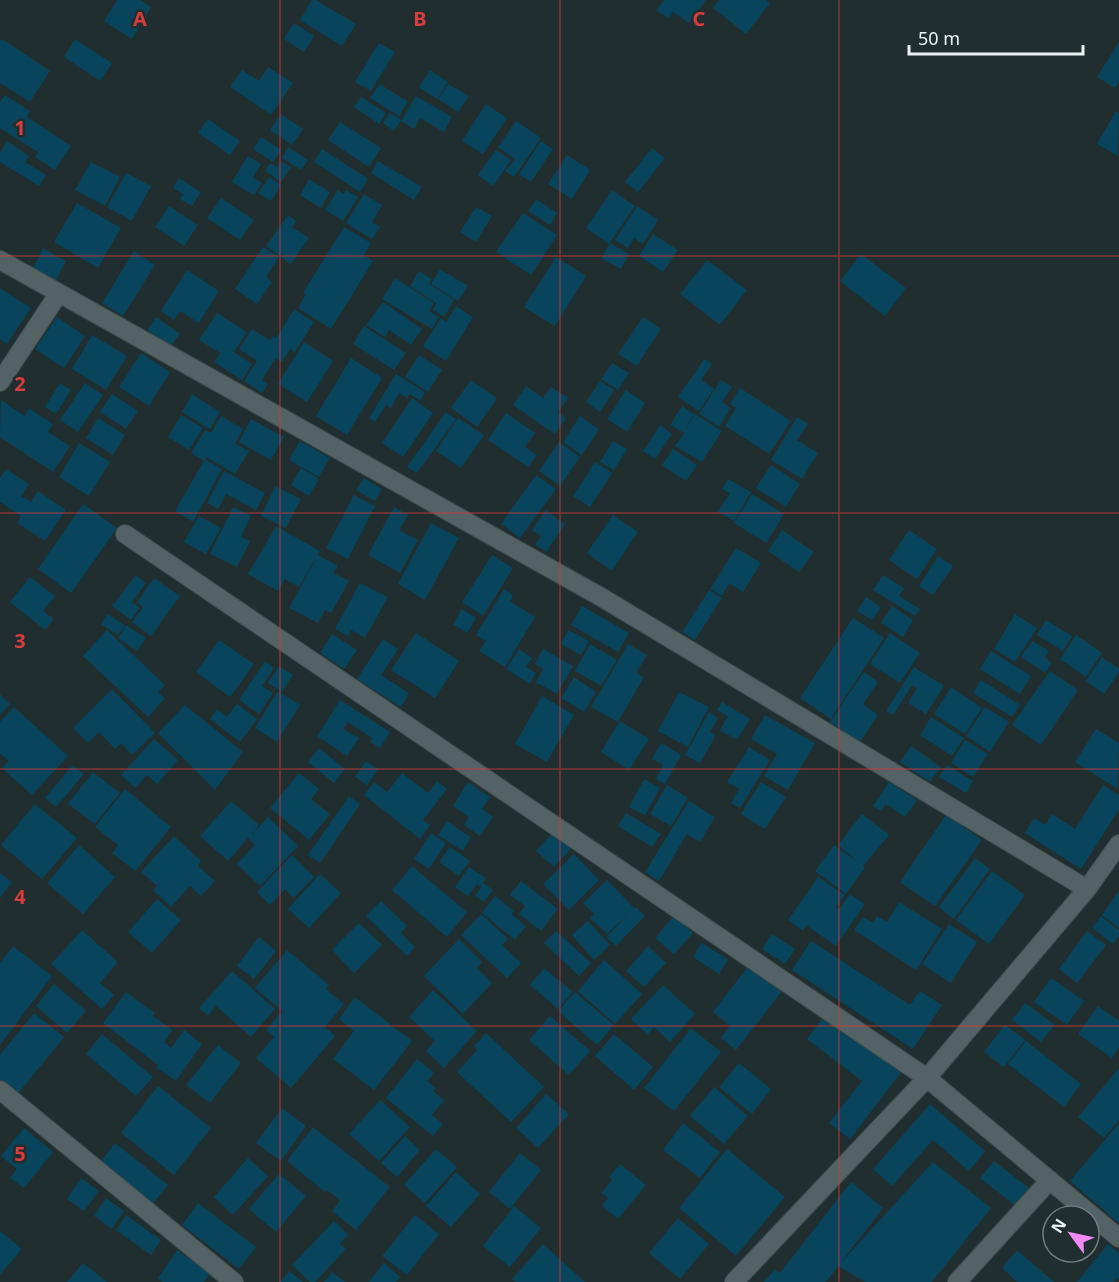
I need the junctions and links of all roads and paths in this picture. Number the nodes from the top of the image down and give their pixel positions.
1 (0, 260) edge
2 (58, 293) junction
3 (0, 382) edge
4 (125, 534) dead end
5 (1119, 844) edge
6 (1087, 889) junction
7 (927, 1078) junction
8 (0, 1090) edge
9 (1050, 1180) junction
10 (1119, 1238) edge
11 (234, 1282) edge
12 (734, 1282) edge
13 (957, 1282) edge

1 - 2 street
2 - 3 street
2 - 6 street
4 - 7 street
5 - 6 street
6 - 7 street
7 - 9 street
7 - 12 street
8 - 11 street
9 - 10 street
9 - 13 street

